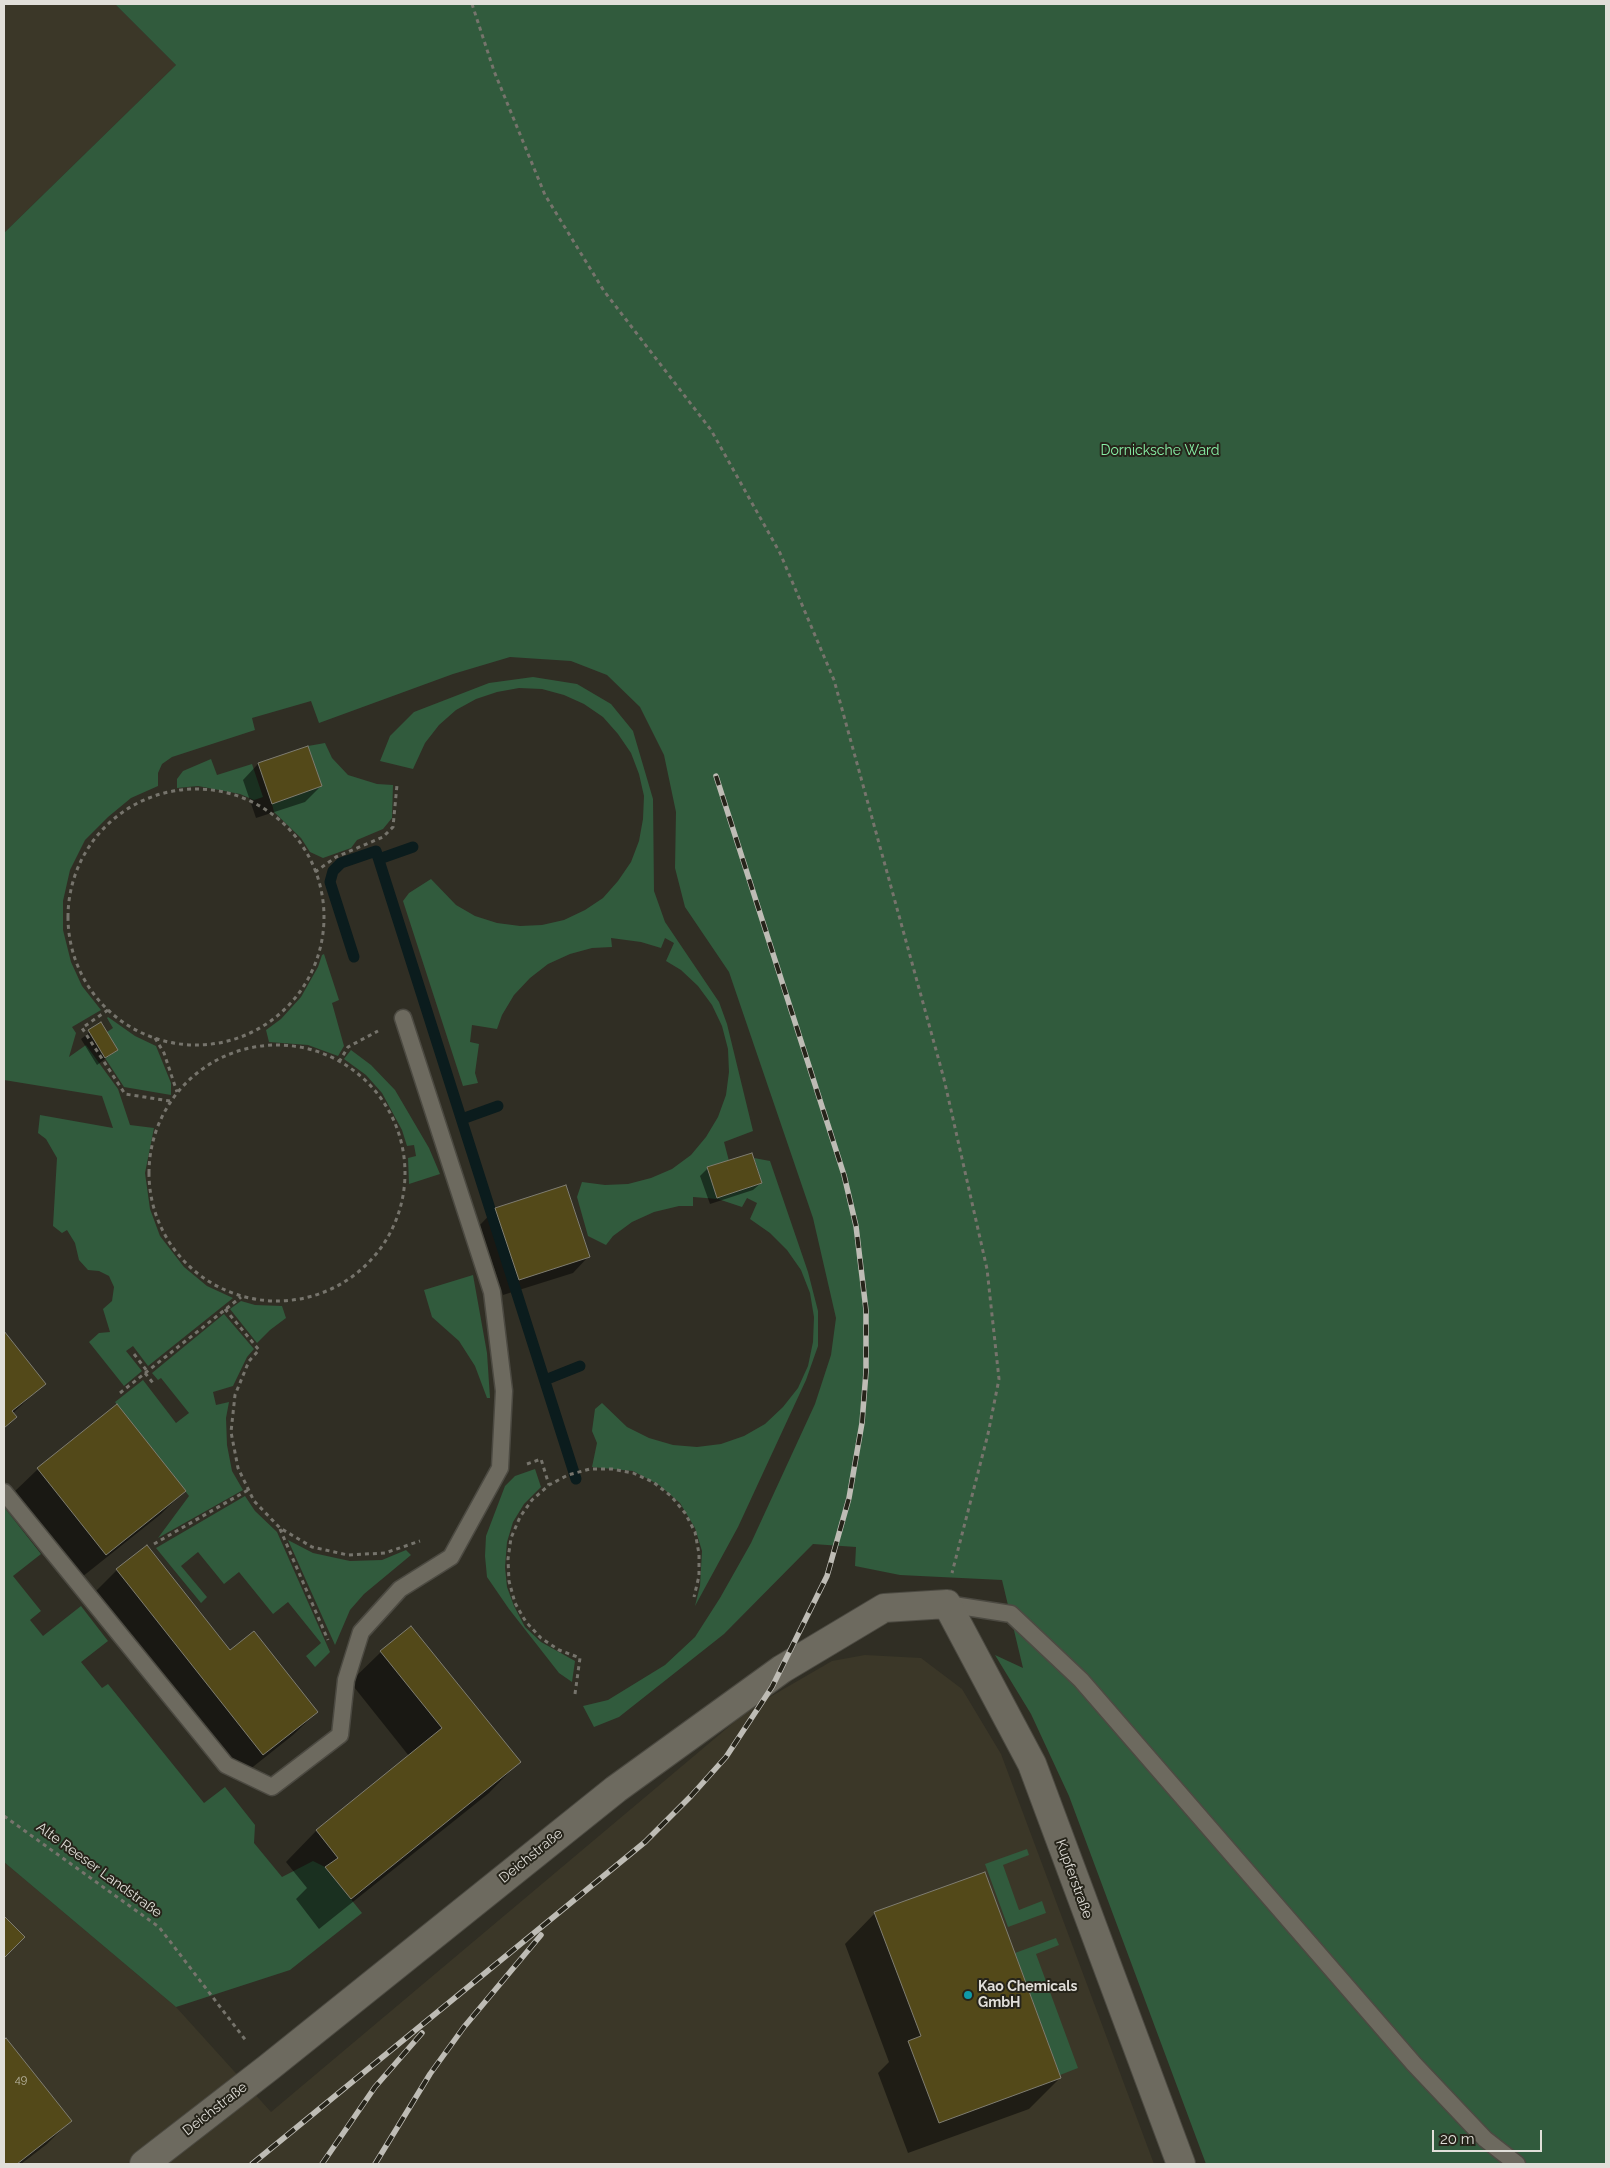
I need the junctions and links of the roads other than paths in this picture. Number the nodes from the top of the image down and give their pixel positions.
1 (403, 1018) road end
2 (4, 1492) edge
3 (947, 1604) junction
4 (144, 2164) edge
5 (1180, 2164) edge
6 (1517, 2164) edge

1 - 2 lane
3 - 4 street, Deichstraße
3 - 5 street, Kupferstraße
3 - 6 lane

